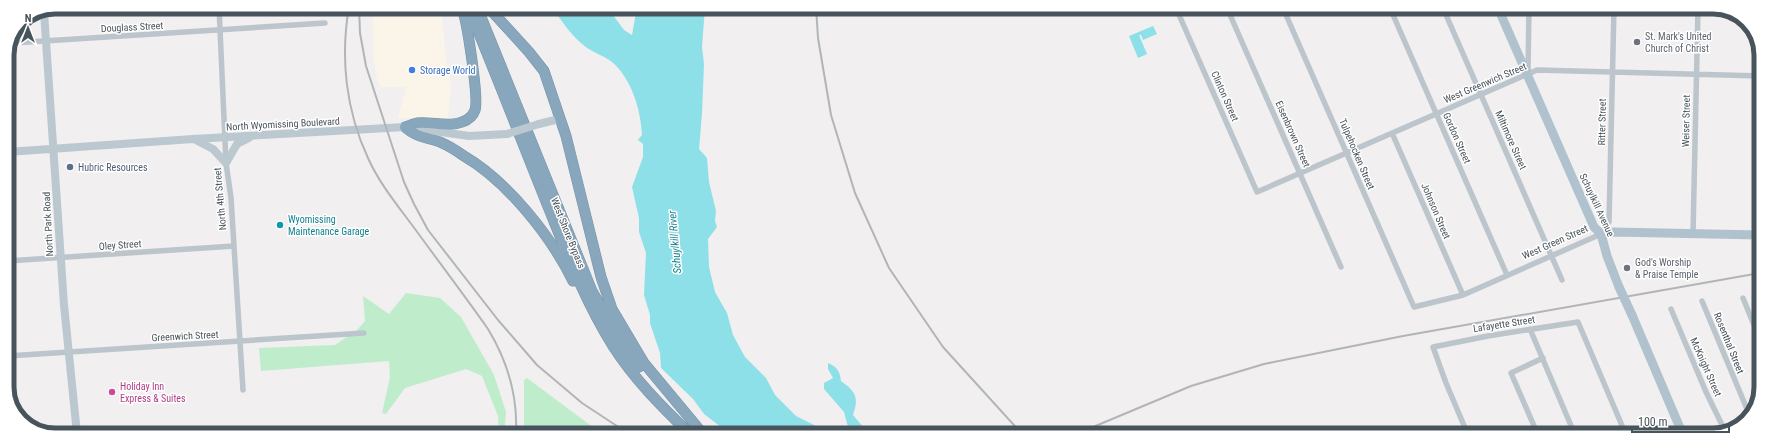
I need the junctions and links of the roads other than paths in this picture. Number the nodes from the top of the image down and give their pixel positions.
1 (220, 14) edge
2 (464, 14) edge
3 (471, 14) edge
4 (480, 14) edge
5 (494, 14) edge
6 (1179, 14) edge
7 (1230, 14) edge
8 (1286, 14) edge
9 (1393, 14) edge
10 (1447, 14) edge
11 (1501, 14) edge
12 (1529, 14) edge
13 (1614, 14) edge
14 (1698, 14) edge
15 (44, 16) edge
16 (325, 23) dead end
17 (221, 30) junction
18 (47, 41) junction
19 (16, 43) edge
20 (1612, 72) junction
21 (1696, 74) junction
22 (1528, 75) junction
23 (1754, 76) edge
24 (1481, 95) junction
25 (1437, 114) junction
26 (558, 119) junction
27 (405, 127) junction
28 (1392, 133) junction
29 (254, 136) junction
30 (225, 137) junction
31 (193, 139) junction
32 (54, 149) junction
33 (14, 152) edge
34 (1346, 153) junction
35 (226, 163) junction
36 (1300, 173) junction
37 (1257, 192) joint
38 (1601, 234) junction
39 (1693, 234) junction
40 (1754, 235) edge
41 (234, 246) junction
42 (1551, 256) junction
43 (60, 258) junction
44 (14, 261) edge
45 (1341, 267) dead end
46 (1507, 276) junction
47 (1562, 280) dead end
48 (1462, 295) junction
49 (1743, 298) dead end
50 (1702, 301) dead end
51 (1414, 307) joint
52 (1672, 309) dead end
53 (1754, 321) edge
54 (1530, 329) junction
55 (364, 334) dead end
56 (239, 342) junction
57 (68, 352) junction
58 (14, 356) edge
59 (1542, 358) junction
60 (631, 371) junction
61 (243, 390) dead end
62 (1747, 409) edge
63 (1622, 427) edge
64 (1722, 427) edge
65 (76, 428) edge
66 (684, 428) edge
67 (695, 428) edge
68 (697, 428) edge
69 (1465, 428) edge
70 (1535, 428) edge
71 (1573, 428) edge
72 (1680, 428) edge

1 - 17 street, North 4th Street
2 - 27 highway
3 - 60 highway, West Shore Bypass
4 - 67 highway, West Shore Bypass
5 - 26 highway
6 - 37 street, Clinton Street
7 - 36 street, Eisenbrown Street
8 - 34 street, Tulpehocken Street
9 - 25 street, Gordon Street
10 - 24 street, Miltimore Street
11 - 22 main road, Schuylkill Avenue
12 - 22 street
13 - 20 street, Ritter Street
14 - 21 street, Weiser Street
15 - 18 street, North Park Road
16 - 17 street, Douglass Street
17 - 18 street, Douglass Street
17 - 30 street, North 4th Street
18 - 19 street, Douglass Street
18 - 32 street, North Park Road
20 - 21 street, West Greenwich Street
20 - 22 street, West Greenwich Street
20 - 38 street, Ritter Street
21 - 23 street, West Greenwich Street
21 - 39 street, Weiser Street
22 - 24 street, West Greenwich Street
22 - 38 main road, Schuylkill Avenue
24 - 25 street, West Greenwich Street
24 - 42 street, Miltimore Street
25 - 28 street, West Greenwich Street
25 - 46 street, Gordon Street
26 - 27 street, North Wyomissing Boulevard, bridge
26 - 68 highway
27 - 29 street, North Wyomissing Boulevard
27 - 60 highway
28 - 34 street, West Greenwich Street
28 - 48 street, Johnson Street
29 - 30 street, North Wyomissing Boulevard
29 - 35 street
30 - 31 street, North Wyomissing Boulevard
30 - 35 street, North 4th Street
31 - 32 street, North Wyomissing Boulevard
31 - 35 street
32 - 33 street, North Wyomissing Boulevard
32 - 43 street, North Park Road
34 - 36 street, West Greenwich Street
34 - 51 street, Tulpehocken Street
35 - 41 street, North 4th Street
36 - 37 street, West Greenwich Street
36 - 45 street, Eisenbrown Street
38 - 39 main road, West Green Street
38 - 42 street, West Green Street
38 - 72 main road, Schuylkill Avenue, bridge
39 - 40 main road, West Green Street
41 - 43 street, Oley Street
41 - 56 street, North 4th Street
42 - 46 street, West Green Street
42 - 47 street, Miltimore Street
43 - 44 street, Oley Street
43 - 57 street, North Park Road
46 - 48 street, West Green Street
48 - 51 street, West Green Street
49 - 53 street
50 - 62 street, Rosenthal Street
52 - 64 street, McKnight Street
54 - 59 street
54 - 63 street, Lafayette Street
54 - 69 street, Lafayette Street
55 - 56 street, Greenwich Street
56 - 57 street, Greenwich Street
56 - 61 street, North 4th Street
57 - 58 street, Greenwich Street
57 - 65 street, North Park Road
59 - 70 street
59 - 71 street
60 - 66 highway, West Shore Bypass

